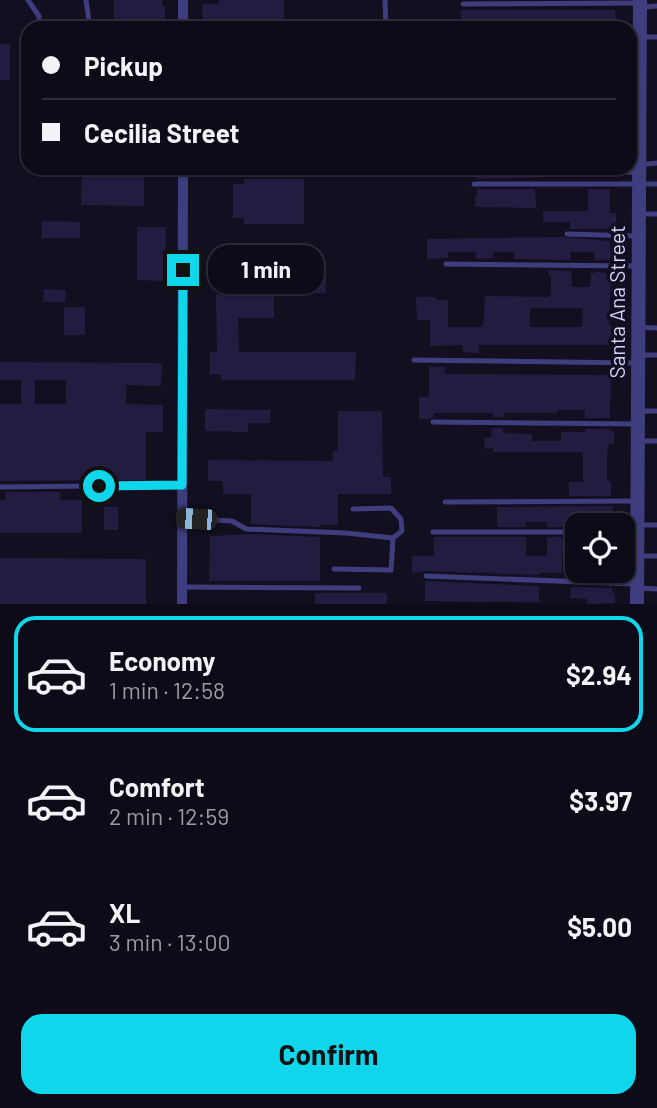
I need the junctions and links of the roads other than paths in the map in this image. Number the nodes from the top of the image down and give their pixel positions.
1 (28, 0) edge
2 (86, 0) edge
3 (183, 0) edge
4 (385, 0) edge
5 (640, 3) edge
6 (463, 4) dead end
7 (657, 6) edge
8 (39, 21) edge
9 (89, 21) edge
10 (183, 21) edge
11 (386, 21) edge
12 (640, 37) junction
13 (657, 37) edge
14 (637, 47) edge
15 (637, 134) edge
16 (657, 163) edge
17 (639, 174) junction
18 (183, 175) edge
19 (622, 175) edge
20 (474, 184) dead end
21 (657, 184) edge
22 (639, 214) junction
23 (657, 214) edge
24 (568, 234) dead end
25 (639, 236) junction
26 (446, 264) dead end
27 (639, 266) junction
28 (639, 327) junction
29 (657, 328) edge
30 (657, 355) edge
31 (638, 359) junction
32 (414, 360) dead end
33 (657, 411) edge
34 (638, 418) junction
35 (433, 422) dead end
36 (638, 441) junction
37 (657, 441) edge
38 (182, 485) junction
39 (0, 487) edge
40 (638, 501) junction
41 (445, 502) dead end
42 (353, 509) dead end
43 (182, 518) junction
44 (635, 518) edge
45 (657, 525) edge
46 (635, 530) edge
47 (433, 532) dead end
48 (565, 532) edge
49 (393, 538) junction
50 (635, 540) edge
51 (638, 556) junction
52 (657, 556) edge
53 (334, 569) dead end
54 (426, 576) dead end
55 (637, 586) junction
56 (182, 587) junction
57 (359, 588) dead end
58 (657, 589) edge
59 (182, 604) edge
60 (637, 604) edge

1 - 8 lane
2 - 9 lane
3 - 10 street
4 - 11 lane
5 - 6 lane
5 - 7 lane
5 - 12 street, Santa Ana Street
12 - 13 lane
12 - 14 street, Santa Ana Street
15 - 17 street, Santa Ana Street
16 - 17 lane
17 - 21 lane
17 - 22 street, Santa Ana Street
18 - 38 street
19 - 20 lane
22 - 23 lane
22 - 25 street, Santa Ana Street
24 - 25 lane
25 - 27 street, Santa Ana Street
26 - 27 lane
27 - 28 street, Santa Ana Street
28 - 29 lane
28 - 31 street, Santa Ana Street
30 - 31 lane
31 - 32 lane
31 - 34 street, Santa Ana Street
33 - 34 lane
34 - 35 lane
34 - 36 street, Santa Ana Street
36 - 37 lane
36 - 40 street, Santa Ana Street
38 - 39 lane
38 - 43 street
40 - 41 lane
40 - 44 street, Santa Ana Street
42 - 49 lane
43 - 49 lane
43 - 56 street
45 - 46 lane
47 - 48 lane
49 - 53 lane
50 - 51 street, Santa Ana Street
51 - 52 lane
51 - 55 street, Santa Ana Street
54 - 55 lane
55 - 58 lane
55 - 60 street, Santa Ana Street
56 - 57 lane
56 - 59 street

